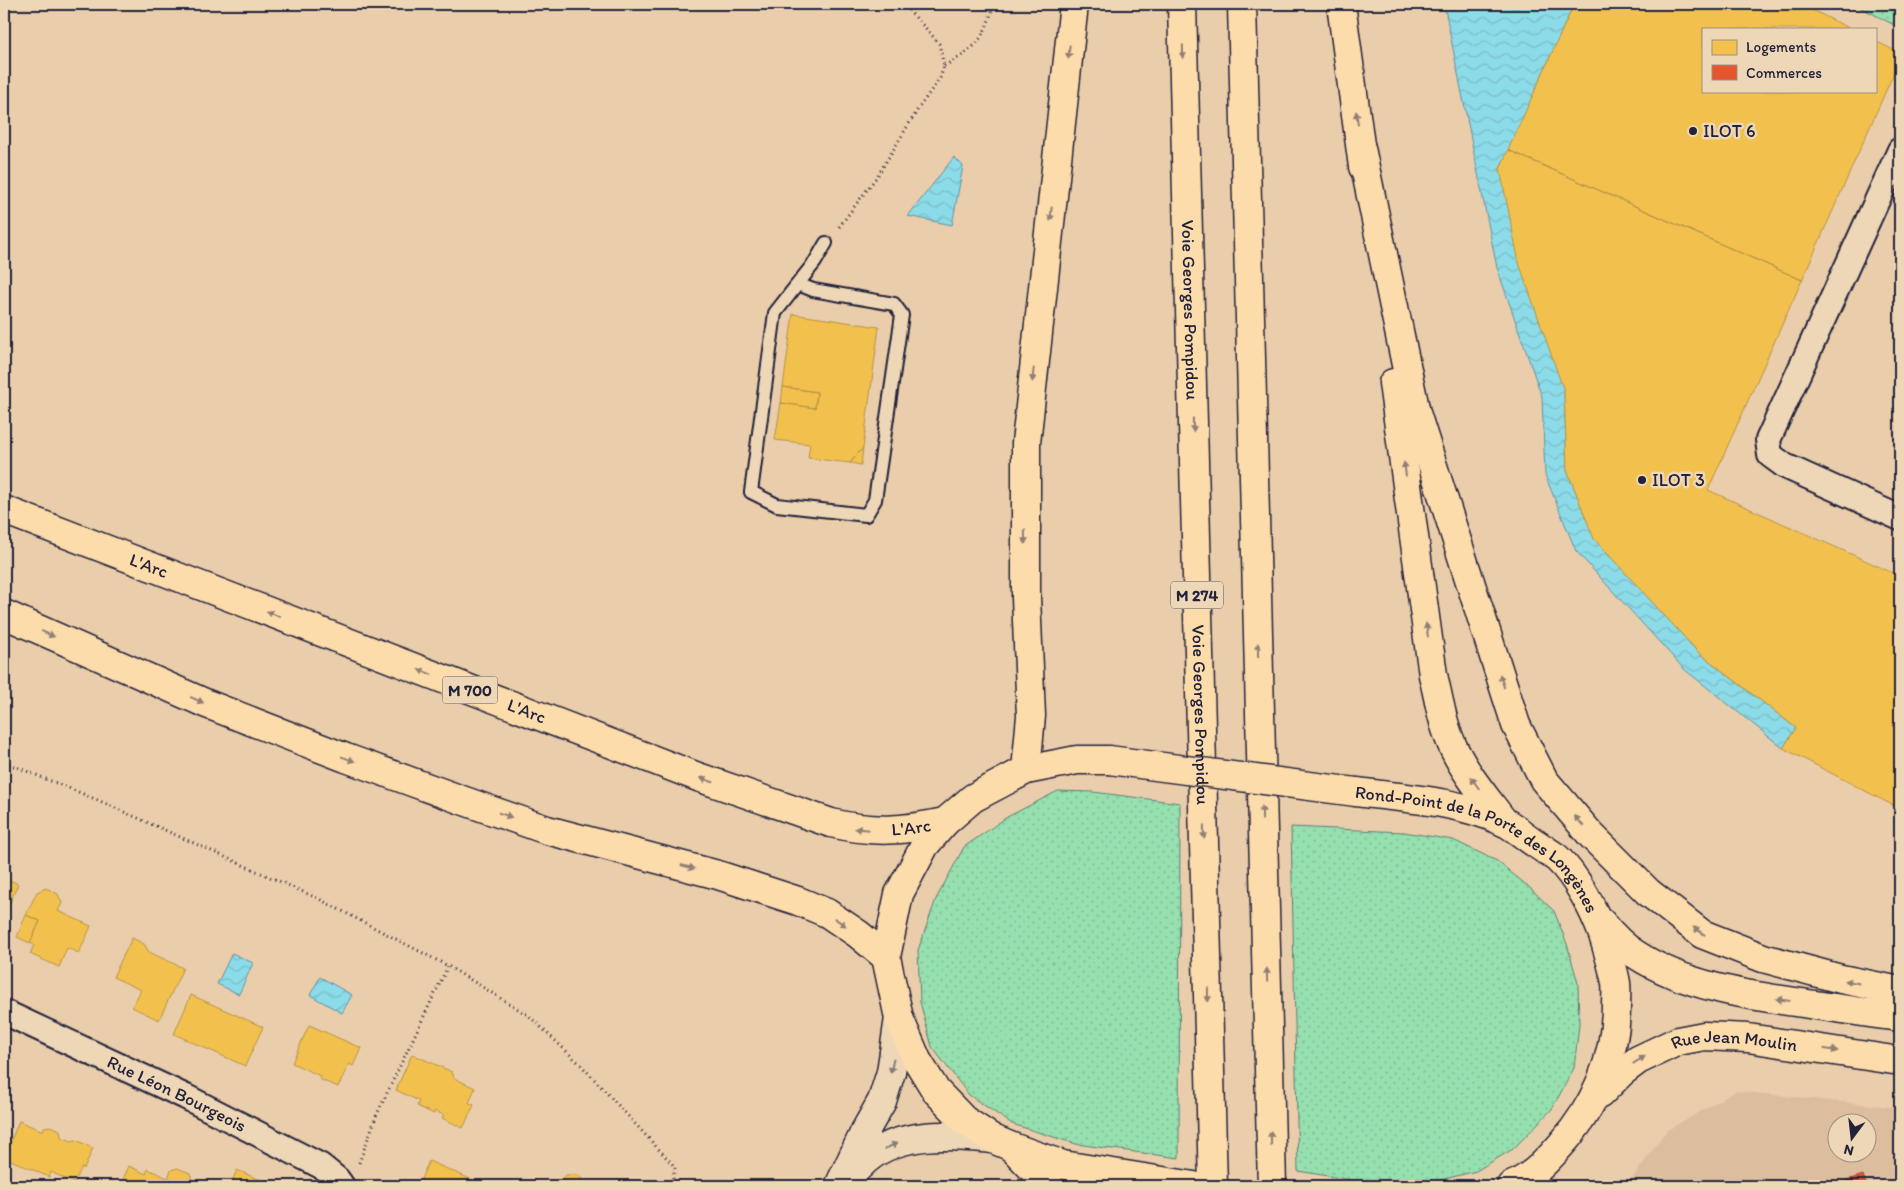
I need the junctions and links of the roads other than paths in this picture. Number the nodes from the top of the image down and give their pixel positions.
1 (1074, 4) edge
2 (1182, 4) edge
3 (1242, 4) edge
4 (1342, 4) edge
5 (1361, 148) junction
6 (1900, 150) edge
7 (826, 244) road end
8 (798, 284) junction
9 (4, 510) edge
10 (1900, 518) edge
11 (4, 614) edge
12 (1026, 770) junction
13 (945, 822) junction
14 (1504, 822) junction
15 (1597, 917) junction
16 (886, 957) junction
17 (1900, 991) edge
18 (4, 1012) edge
19 (899, 1018) junction
20 (1900, 1018) edge
21 (1900, 1061) edge
22 (1591, 1104) junction
23 (1002, 1143) junction
24 (1515, 1185) edge
25 (342, 1186) edge
26 (839, 1186) edge
27 (1049, 1186) edge
28 (1194, 1186) edge
29 (1213, 1186) edge
30 (1272, 1186) edge

1 -> 12 main road
2 -> 29 main road, Voie Georges Pompidou / M 274
30 -> 3 main road
5 -> 4 main road
14 -> 5 main road
17 -> 5 main road
6 - 10 street
7 - 8 lane
8 - 8 lane
13 -> 9 main road, L'Arc / M 700
11 -> 16 main road
12 - 13 main road, Rond-Point de la Porte des Longènes
12 - 14 main road, Rond-Point de la Porte des Longènes, bridge
13 - 16 main road, Rond-Point de la Porte des Longènes
14 - 15 main road, Rond-Point de la Porte des Longènes
20 -> 15 main road
15 - 22 main road, Rond-Point de la Porte des Longènes
16 - 19 main road, Rond-Point de la Porte des Longènes
18 - 25 street, Rue Léon Bourgeois
19 - 23 main road, Rond-Point de la Porte des Longènes
19 -> 26 main road
22 -> 21 main road, Rue Jean Moulin
22 - 24 main road, Rond-Point de la Porte des Longènes
26 -> 23 main road
23 - 27 main road
23 - 28 main road, Rond-Point de la Porte des Longènes

